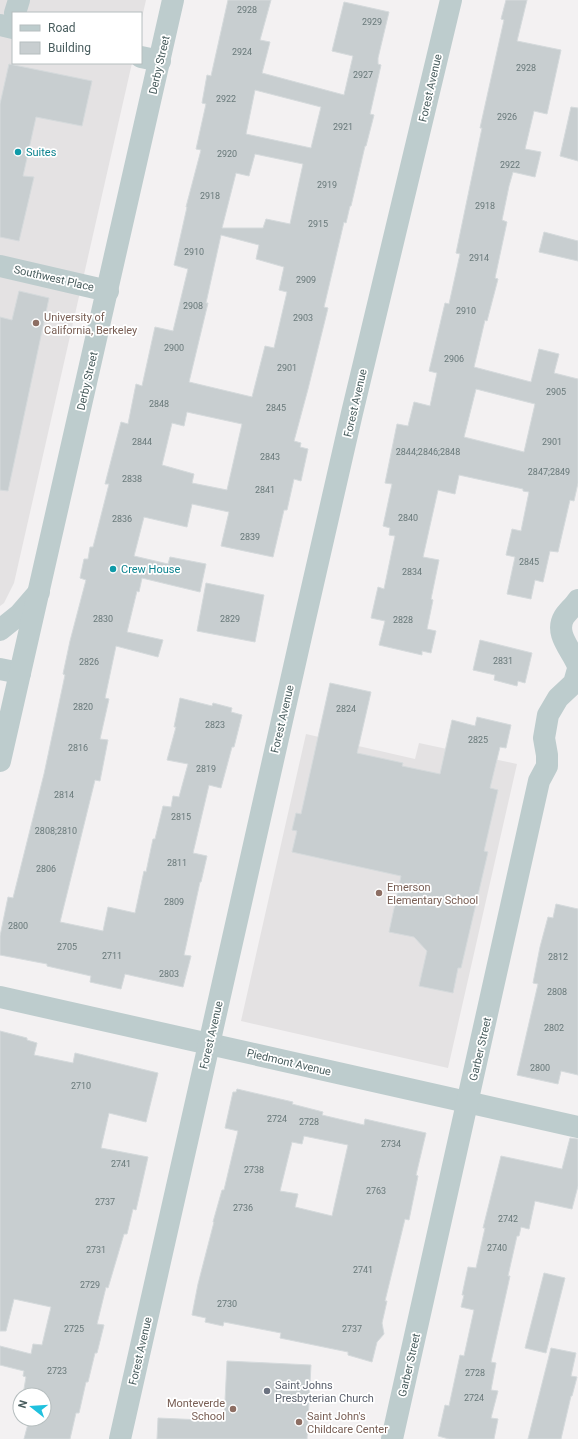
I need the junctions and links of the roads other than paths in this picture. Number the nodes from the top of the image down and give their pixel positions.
1 (19, 0) edge
2 (173, 0) edge
3 (451, 0) edge
4 (14, 12) edge
5 (150, 59) edge
6 (0, 266) edge
7 (108, 291) junction
8 (39, 591) junction
9 (578, 600) edge
10 (0, 630) edge
11 (578, 666) edge
12 (578, 669) edge
13 (10, 671) edge
14 (0, 761) edge
15 (0, 998) edge
16 (209, 1045) junction
17 (468, 1103) junction
18 (578, 1127) edge
19 (120, 1439) edge
20 (392, 1439) edge

1 - 4 street
2 - 5 street, Derby Street
3 - 16 street, Forest Avenue
5 - 7 street, Derby Street
6 - 7 street, Southwest Place
7 - 8 street, Derby Street
8 - 10 street
8 - 13 street, Derby Street
9 - 11 street
12 - 17 street, Garber Street
13 - 14 street, Derby Street
15 - 16 street, Piedmont Avenue
16 - 17 street, Piedmont Avenue
16 - 19 street, Forest Avenue
17 - 18 street, Piedmont Avenue
17 - 20 street, Garber Street

